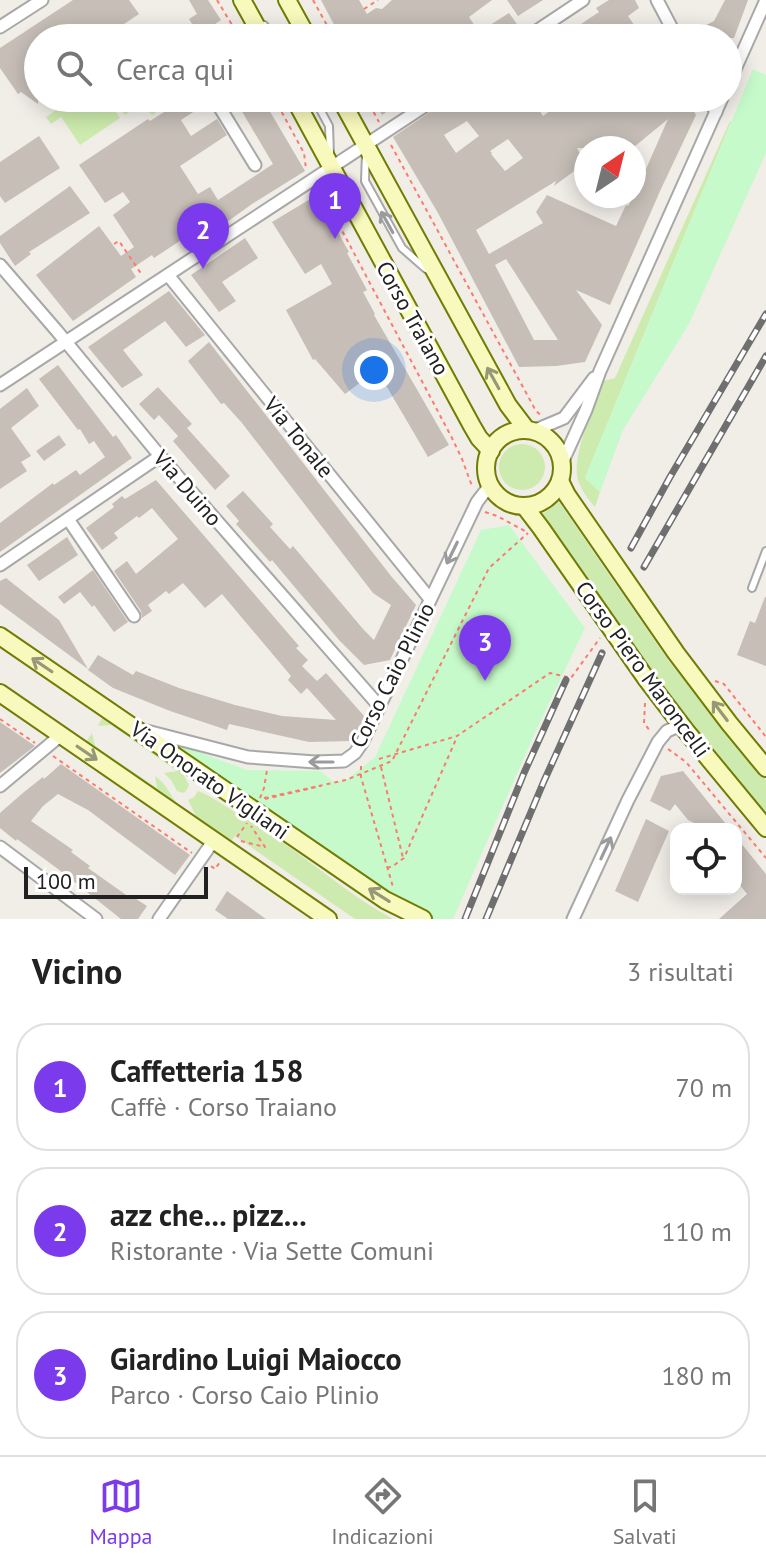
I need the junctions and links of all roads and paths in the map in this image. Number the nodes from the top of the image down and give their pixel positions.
1 (42, 0) edge
2 (217, 0) edge
3 (243, 0) edge
4 (277, 0) edge
5 (287, 0) edge
6 (313, 0) edge
7 (378, 0) edge
8 (583, 0) edge
9 (657, 0) edge
10 (766, 0) edge
11 (364, 9) dead end
12 (232, 24) edge
13 (256, 24) edge
14 (263, 24) edge
15 (297, 24) edge
16 (300, 24) edge
17 (326, 24) edge
18 (547, 24) edge
19 (670, 24) edge
20 (0, 27) edge
21 (742, 54) edge
22 (223, 112) edge
23 (282, 112) edge
24 (301, 112) edge
25 (322, 112) edge
26 (348, 112) edge
27 (373, 112) edge
28 (416, 112) edge
29 (716, 112) edge
30 (381, 127) dead end
31 (366, 145) junction
32 (391, 145) dead end
33 (255, 165) dead end
34 (331, 168) junction
35 (302, 176) dead end
36 (312, 192) dead end
37 (114, 244) dead end
38 (0, 265) edge
39 (168, 275) junction
40 (150, 287) junction
41 (66, 341) junction
42 (600, 371) junction
43 (0, 385) edge
44 (549, 417) dead end
45 (530, 430) junction
46 (491, 451) junction
47 (160, 456) junction
48 (562, 463) junction
49 (470, 479) dead end
50 (560, 481) junction
51 (490, 485) junction
52 (525, 507) junction
53 (480, 510) dead end
54 (68, 519) junction
55 (766, 551) edge
56 (0, 565) edge
57 (752, 588) dead end
58 (430, 599) junction
59 (134, 616) dead end
60 (0, 636) edge
61 (601, 637) dead end
62 (710, 679) dead end
63 (0, 693) edge
64 (380, 707) junction
65 (0, 719) edge
66 (681, 725) junction
67 (137, 729) junction
68 (61, 735) junction
69 (457, 736) junction
70 (766, 737) edge
71 (45, 750) junction
72 (396, 754) junction
73 (379, 759) dead end
74 (361, 765) dead end
75 (380, 766) junction
76 (766, 768) edge
77 (361, 775) junction
78 (0, 786) edge
79 (254, 810) junction
80 (766, 828) edge
81 (226, 843) junction
82 (0, 847) edge
83 (404, 858) junction
84 (201, 859) junction
85 (387, 868) junction
86 (393, 888) dead end
87 (96, 919) edge
88 (159, 919) edge
89 (328, 919) edge
90 (423, 919) edge
91 (573, 919) edge

1 - 20 street
2 - 12 path
3 - 13 main road
3 - 14 lane
4 - 15 lane
5 - 16 main road
6 - 17 path
7 - 11 path
8 - 18 street
9 - 19 street
10 - 21 street
22 - 33 street
23 - 35 path
24 - 34 main road, Corso Traiano
25 - 34 lane
26 - 31 main road, Corso Traiano
27 - 30 path
28 - 31 street
29 - 42 street
31 - 34 street
45 -> 31 main road, Corso Traiano
32 - 44 path
34 - 39 street
34 - 46 main road, Corso Traiano
36 - 49 path
37 - 40 path
38 - 41 street, Via Duino
39 - 40 street
39 - 58 street, Via Tonale
40 - 41 street
41 - 43 street
41 - 47 street, Via Duino
42 - 45 street
42 - 48 street
45 - 46 main road
45 - 48 main road
46 - 51 main road
47 - 54 street
47 - 64 street, Via Duino
48 - 50 main road
50 - 52 main road
76 -> 50 main road, Corso Piero Maroncelli
51 - 52 main road
51 -> 58 street, Corso Caio Plinio
52 - 66 main road, Corso Piero Maroncelli
53 - 72 path
54 - 56 street
54 - 59 street
55 - 57 lane
58 - 64 street, Corso Caio Plinio
67 -> 60 main road, Via Onorato Vigliani
61 - 69 path
62 - 70 path
63 - 68 main road
64 -> 67 street, Corso Caio Plinio
65 - 71 path
66 - 80 main road, Corso Piero Maroncelli
91 -> 66 street
67 - 79 main road, Via Onorato Vigliani
68 - 71 street
68 -> 81 main road
69 - 72 path
69 - 83 path
71 - 78 street
71 - 84 path
72 - 73 path
72 - 75 path
74 - 77 path
75 - 77 path
75 - 83 path
77 - 79 path
77 - 85 path
79 - 81 path
79 - 81 path
90 -> 79 main road, Via Onorato Vigliani
81 - 84 street
81 - 84 path
81 - 89 main road
82 - 87 street
83 - 85 path
84 - 88 street
85 - 86 path

